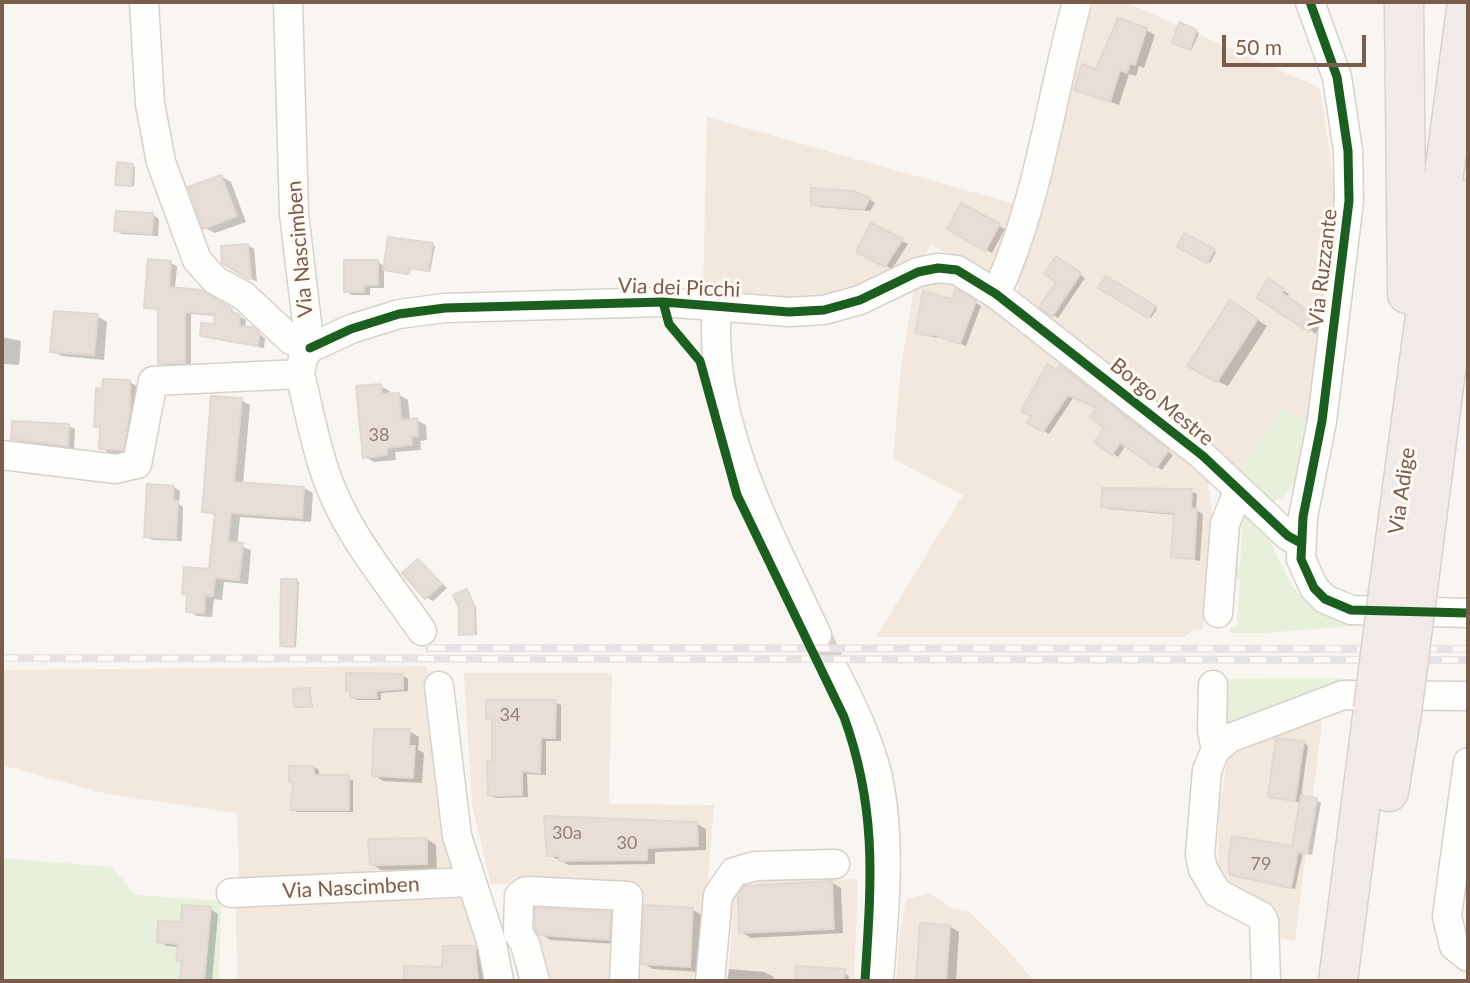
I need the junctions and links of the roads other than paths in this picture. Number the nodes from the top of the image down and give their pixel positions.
1 (144, 2) edge
2 (288, 2) edge
3 (1077, 2) edge
4 (1310, 2) edge
5 (1404, 2) edge
6 (1467, 2) edge
7 (1468, 199) edge
8 (996, 294) junction
9 (717, 306) junction
10 (305, 361) junction
11 (2, 455) edge
12 (1238, 491) junction
13 (1395, 539) junction
14 (1301, 542) junction
15 (1403, 594) junction
16 (1218, 613) dead end
17 (1468, 613) edge
18 (422, 631) dead end
19 (817, 635) tunnel mouth
20 (835, 672) tunnel mouth
21 (1213, 685) dead end
22 (439, 686) dead end
23 (1468, 696) edge
24 (1388, 711) junction
25 (1216, 749) junction
26 (1468, 762) edge
27 (835, 864) dead end
28 (471, 882) junction
29 (231, 893) dead end
30 (1468, 957) edge
31 (499, 981) edge
32 (535, 981) edge
33 (624, 981) edge
34 (710, 981) edge
35 (879, 981) edge
36 (1266, 981) edge
37 (1338, 981) edge
38 (1365, 981) edge

1 - 10 street
2 - 10 street, Via Nascimben
3 - 8 street
4 - 14 street, Via Ruzzante
5 - 13 highway
6 - 13 highway, Via Adige
7 - 15 highway, Via Adige
8 - 9 street, Via dei Picchi
8 - 12 street, Borgo Mestre
9 - 10 street, Via dei Picchi
9 - 19 street
10 - 11 street
10 - 18 street, Via Nascimben
12 - 14 street, Borgo Mestre
12 - 16 street
13 - 15 highway, Via Adige
14 - 17 street, Via Ruzzante
15 - 24 highway, Via Adige, bridge
20 - 35 street
21 - 25 street
22 - 28 street
23 - 25 street
24 - 37 highway, Via Adige
24 - 38 highway, Via Adige
25 - 36 street
26 - 30 street
27 - 34 street
28 - 29 street, Via Nascimben
28 - 31 street
32 - 33 street

